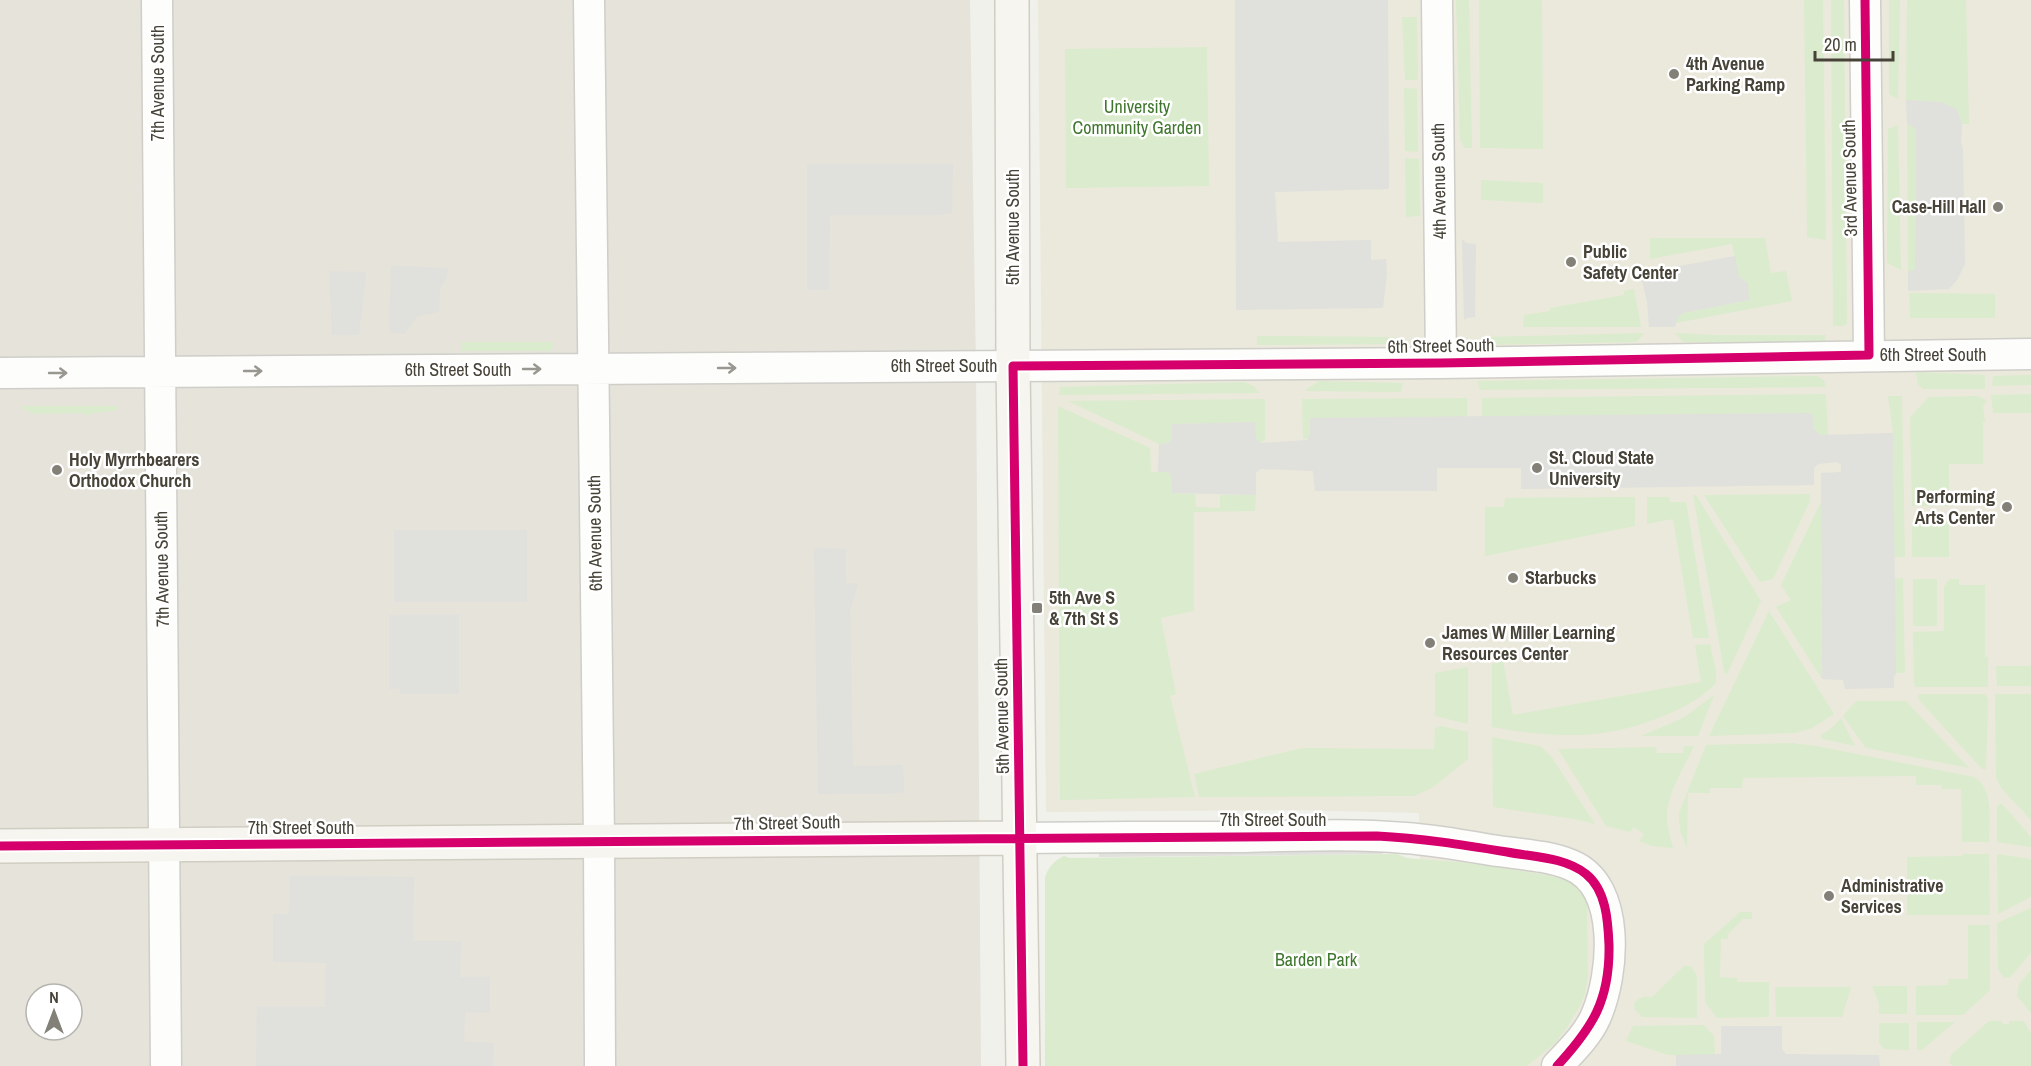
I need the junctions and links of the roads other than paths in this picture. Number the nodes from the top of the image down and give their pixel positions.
1 (157, 0) edge
2 (590, 0) edge
3 (1012, 0) edge
4 (1437, 0) edge
5 (1865, 0) edge
6 (2031, 354) edge
7 (1869, 355) junction
8 (1441, 363) junction
9 (1013, 366) junction
10 (592, 369) junction
11 (160, 372) junction
12 (0, 373) edge
13 (1020, 838) junction
14 (599, 841) junction
15 (165, 845) junction
16 (0, 846) edge
17 (166, 1066) edge
18 (600, 1066) edge
19 (1023, 1066) edge
20 (1557, 1066) edge

1 - 11 street, 7th Avenue South
2 - 10 street, 6th Avenue South
3 - 9 street, 5th Avenue South
4 - 8 street, 4th Avenue South
5 - 7 street, 3rd Avenue South
6 - 7 street, 6th Street South
7 - 8 street, 6th Street South
8 - 9 street, 6th Street South
10 -> 9 street, 6th Street South
9 - 13 street, 5th Avenue South
11 -> 10 street, 6th Street South
10 - 14 street, 6th Avenue South
12 -> 11 street, 6th Street South
11 - 15 street, 7th Avenue South
13 - 14 street, 7th Street South
13 - 19 street, 5th Avenue South
13 - 20 street, 7th Street South
14 - 15 street, 7th Street South
14 - 18 street, 6th Avenue South
15 - 16 street, 7th Street South
15 - 17 street, 7th Avenue South

